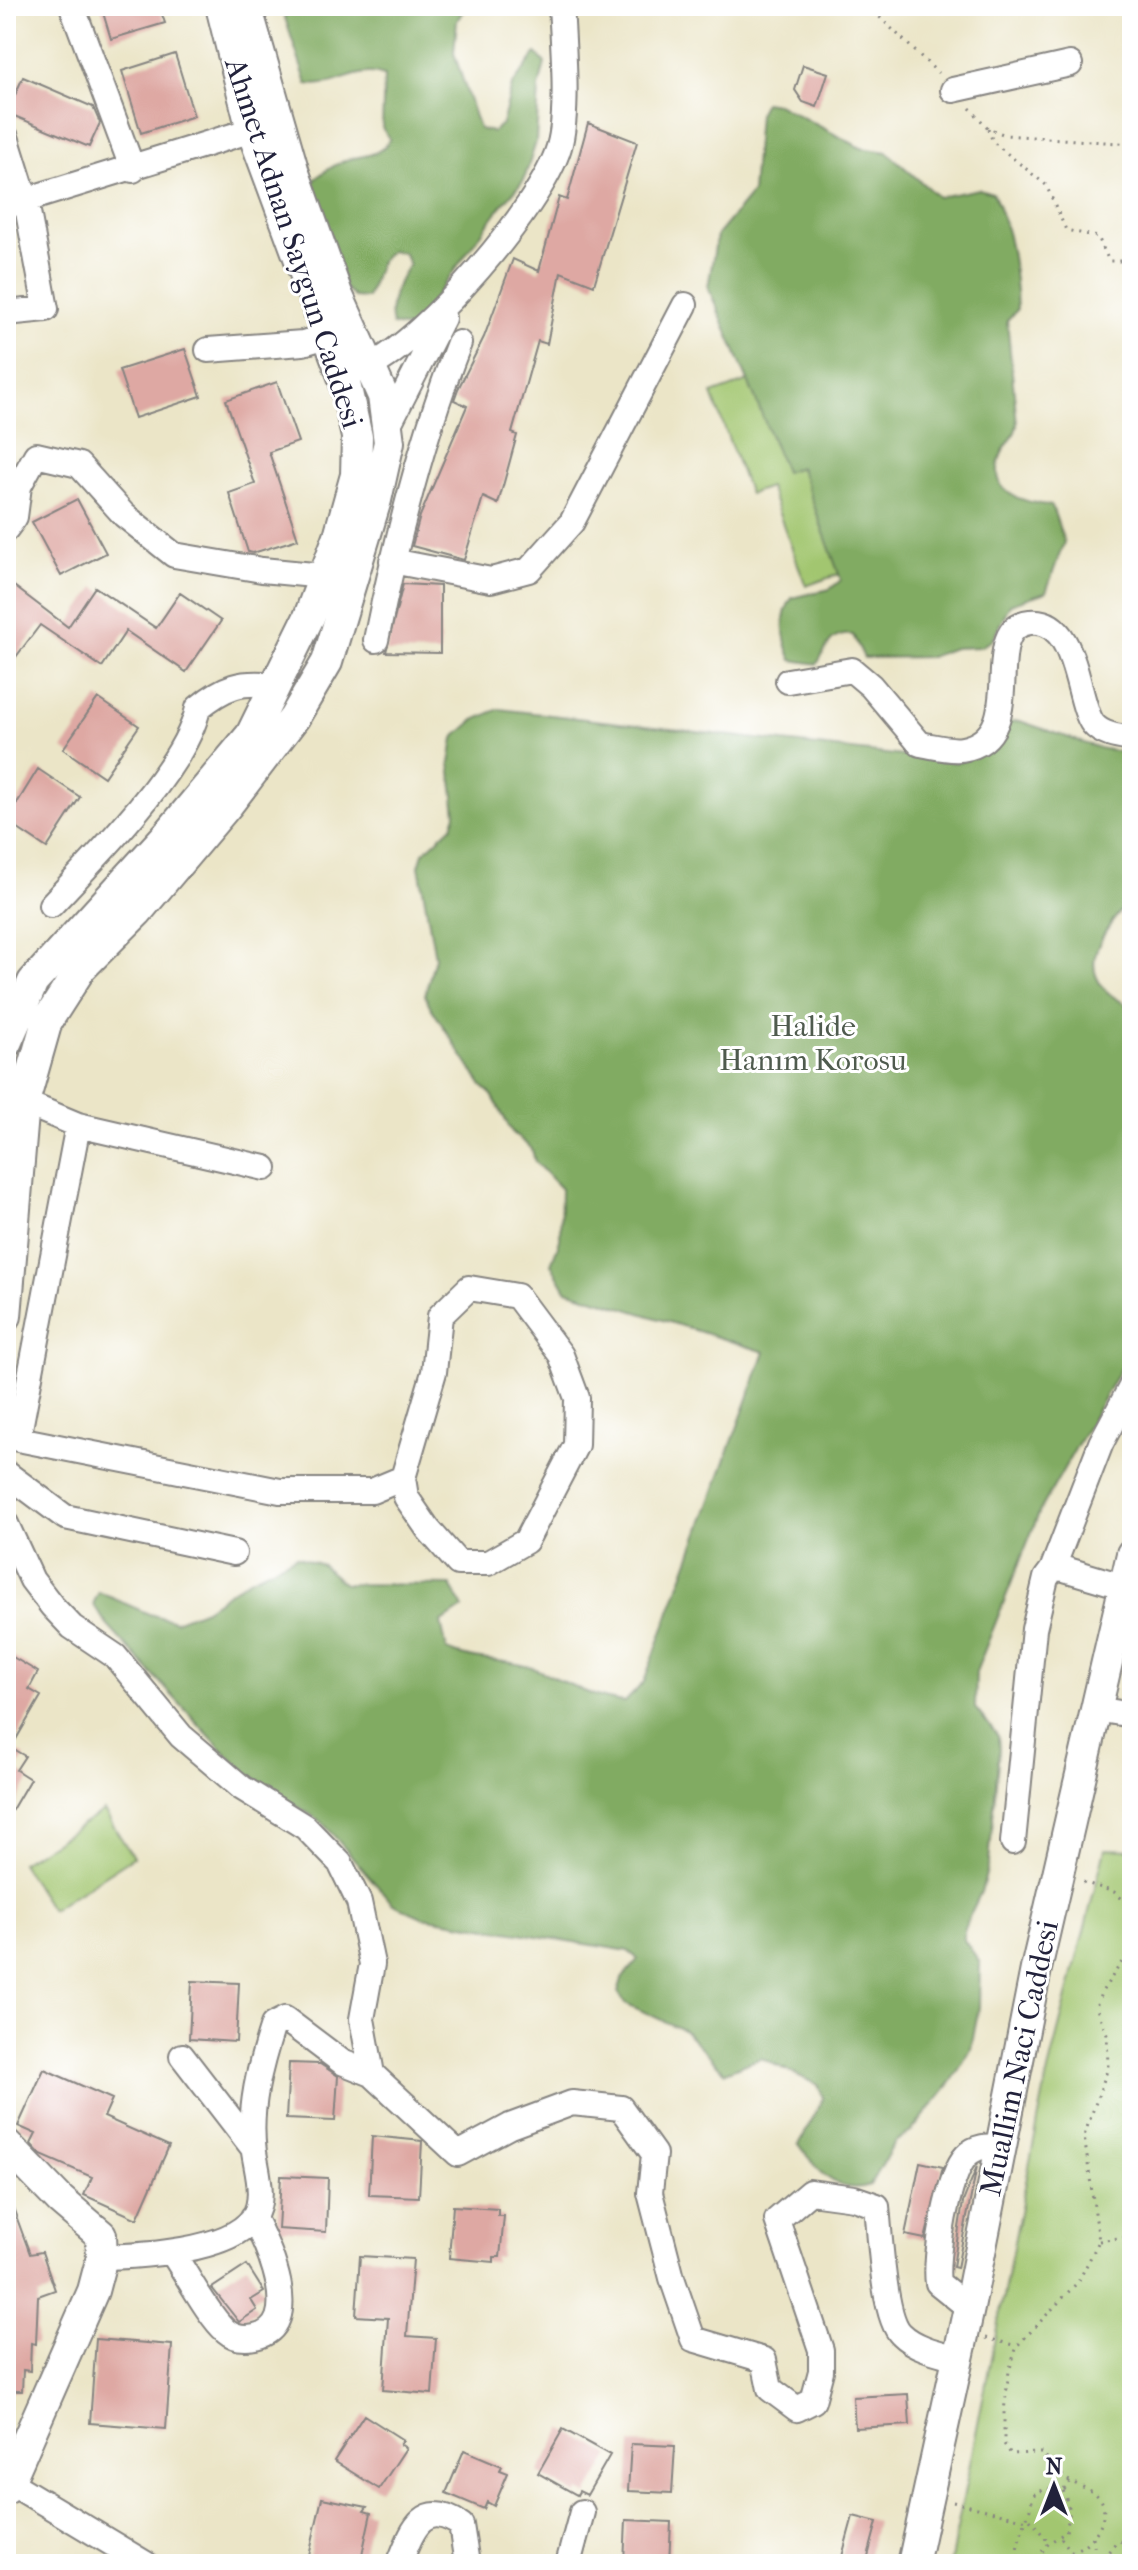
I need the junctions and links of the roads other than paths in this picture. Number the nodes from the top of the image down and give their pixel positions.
1 (72, 6) edge
2 (221, 6) edge
3 (246, 6) edge
4 (561, 6) edge
5 (1070, 64) dead end
6 (953, 90) dead end
7 (265, 126) junction
8 (6, 137) edge
9 (133, 170) junction
10 (16, 204) edge
11 (455, 294) junction
12 (685, 305) dead end
13 (6, 313) edge
14 (327, 336) junction
15 (459, 343) dead end
16 (208, 350) dead end
17 (357, 372) junction
18 (411, 378) junction
19 (440, 390) junction
20 (356, 424) junction
21 (389, 424) junction
22 (6, 529) edge
23 (392, 561) junction
24 (324, 576) junction
25 (376, 640) dead end
26 (788, 681) dead end
27 (275, 685) junction
28 (1132, 739) edge
29 (51, 905) dead end
30 (6, 1043) edge
31 (15, 1098) edge
32 (78, 1125) junction
33 (265, 1168) dead end
34 (6, 1316) edge
35 (1132, 1385) edge
36 (6, 1473) edge
37 (403, 1478) junction
38 (6, 1524) edge
39 (234, 1553) dead end
40 (1132, 1554) edge
41 (1052, 1570) junction
42 (1128, 1588) edge
43 (1096, 1709) junction
44 (1132, 1715) edge
45 (1013, 1842) dead end
46 (182, 2056) dead end
47 (372, 2074) junction
48 (6, 2144) edge
49 (1001, 2146) junction
50 (253, 2148) junction
51 (253, 2217) junction
52 (173, 2254) junction
53 (102, 2257) junction
54 (964, 2333) junction
55 (8, 2486) edge
56 (582, 2512) dead end
57 (146, 2564) edge
58 (399, 2564) edge
59 (467, 2564) edge
60 (568, 2564) edge
61 (913, 2564) edge

1 - 9 street
2 - 7 main road, Ahmet Adnan Saygun Caddesi
3 - 7 main road, Ahmet Adnan Saygun Caddesi
4 - 11 street
5 - 6 street
7 - 9 street
7 - 14 main road, Ahmet Adnan Saygun Caddesi
7 - 17 main road, Ahmet Adnan Saygun Caddesi
8 - 10 street
9 - 10 street
10 - 13 street
11 - 17 street
11 - 18 street
12 - 23 street
14 - 16 street
14 - 17 main road, Ahmet Adnan Saygun Caddesi
15 - 19 street
17 - 20 main road, Ahmet Adnan Saygun Caddesi
17 - 21 main road, Ahmet Adnan Saygun Caddesi
18 - 19 street
18 - 21 street
19 - 23 street
20 - 21 main road
20 - 24 main road, Ahmet Adnan Saygun Caddesi
21 - 31 main road, Ahmet Adnan Saygun Caddesi
22 - 24 street
23 - 25 street
24 - 27 main road, Ahmet Adnan Saygun Caddesi
26 - 28 street
27 - 29 street
27 - 30 main road, Ahmet Adnan Saygun Caddesi
31 - 32 street
31 - 34 main road, Ahmet Adnan Saygun Caddesi
32 - 33 street
32 - 37 street
35 - 41 street
36 - 39 street
37 - 37 street
38 - 47 street
40 - 42 main road, Muallim Naci Caddesi
41 - 42 street
41 - 45 street
42 - 43 main road, Muallim Naci Caddesi
43 - 44 street
43 - 49 main road, Muallim Naci Caddesi
46 - 50 street
47 - 50 street
47 - 54 street
48 - 53 main road
49 - 54 main road, Muallim Naci Caddesi
49 - 54 street
50 - 51 street
51 - 52 street
51 - 52 street
52 - 53 street
53 - 55 main road
54 - 61 main road, Muallim Naci Caddesi
55 - 57 street
56 - 60 street
58 - 59 street

